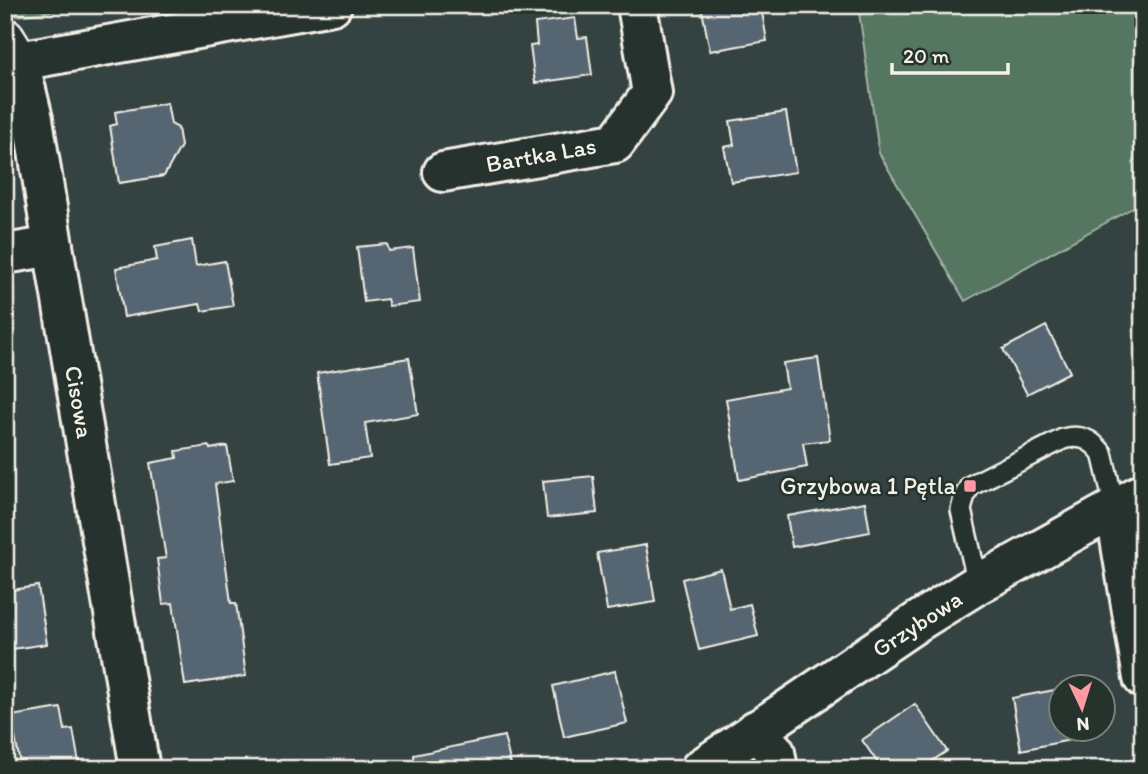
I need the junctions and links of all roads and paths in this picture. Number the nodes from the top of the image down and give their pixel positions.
1 (332, 5) edge
2 (637, 5) edge
3 (12, 50) edge
4 (443, 172) dead end
5 (52, 246) junction
6 (5, 254) edge
7 (1129, 501) edge
8 (978, 584) junction
9 (1143, 678) edge
10 (756, 730) junction
11 (140, 769) edge
12 (700, 769) edge
13 (778, 769) edge

1 - 3 street
2 - 4 street, Bartka Las
3 - 5 street, Cisowa
5 - 6 street
5 - 11 street, Cisowa
7 - 8 street, Grzybowa
7 - 8 lane
7 - 9 street
8 - 10 street, Grzybowa
10 - 12 street, Grzybowa
10 - 13 street

